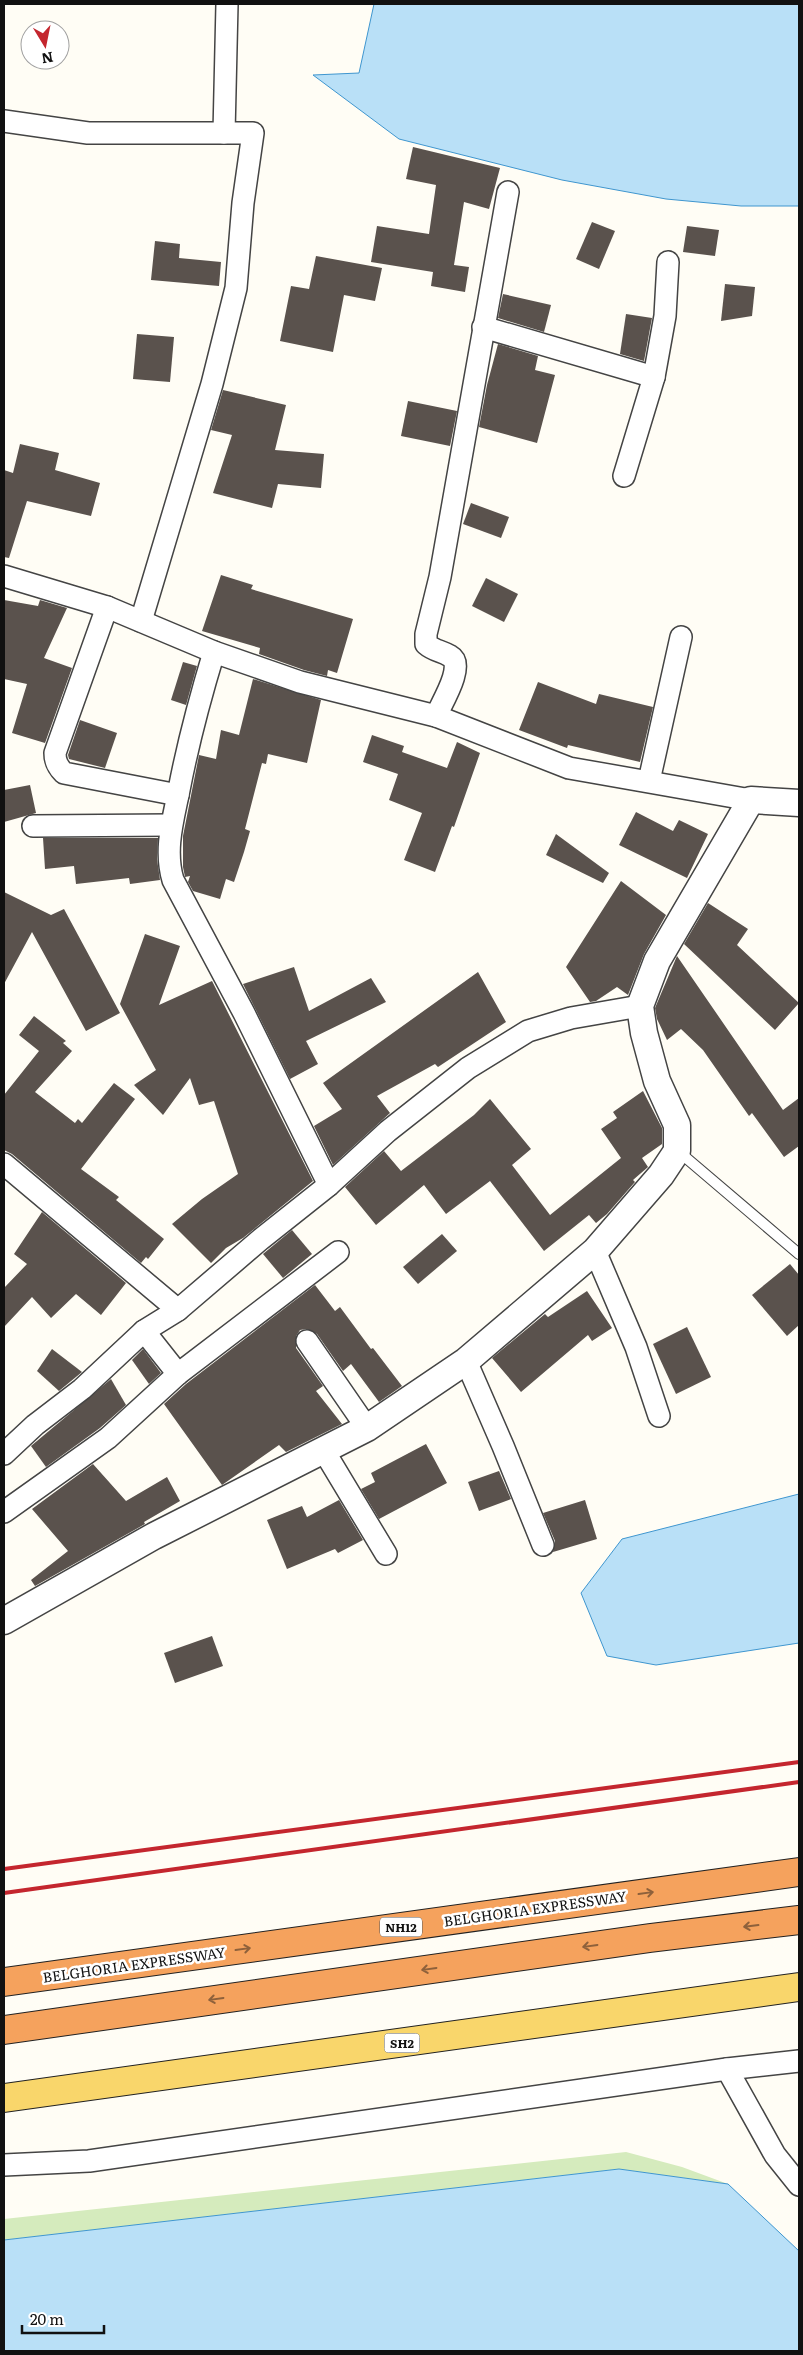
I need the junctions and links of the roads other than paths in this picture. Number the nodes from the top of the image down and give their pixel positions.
1 (227, 4) edge
2 (4, 121) edge
3 (224, 133) junction
4 (508, 192) dead end
5 (668, 262) dead end
6 (483, 327) junction
7 (654, 377) junction
8 (624, 476) dead end
9 (4, 576) edge
10 (107, 607) junction
11 (141, 621) junction
12 (680, 637) dead end
13 (214, 652) junction
14 (436, 716) junction
15 (649, 781) junction
16 (178, 794) junction
17 (751, 800) junction
18 (799, 803) edge
19 (172, 825) junction
20 (33, 826) dead end
21 (640, 1006) junction
22 (677, 1151) junction
23 (4, 1164) edge
24 (329, 1185) junction
25 (595, 1251) junction
26 (338, 1252) dead end
27 (799, 1254) edge
28 (178, 1310) junction
29 (144, 1331) junction
30 (306, 1341) dead end
31 (466, 1361) junction
32 (178, 1374) junction
33 (659, 1416) dead end
34 (367, 1428) junction
35 (324, 1451) junction
36 (4, 1454) edge
37 (4, 1512) edge
38 (543, 1545) dead end
39 (386, 1554) dead end
40 (4, 1619) edge
41 (799, 1872) edge
42 (799, 1920) edge
43 (4, 1982) edge
44 (799, 1987) edge
45 (4, 2030) edge
46 (799, 2061) edge
47 (727, 2069) junction
48 (4, 2098) edge
49 (4, 2165) edge
50 (799, 2185) edge

1 - 3 street
2 - 3 street
3 - 11 street
4 - 6 street
5 - 7 street
6 - 7 street
6 - 14 street
7 - 8 street
9 - 10 street
10 - 11 street
10 - 16 street
11 - 13 street
12 - 15 street
13 - 14 street
13 - 16 street
14 - 15 street
15 - 17 street
16 - 19 street
17 - 18 street
17 - 21 street
19 - 20 street
19 - 24 street
21 - 22 street
21 - 24 street
22 - 25 street
22 - 27 lane
23 - 28 street
24 - 28 street
25 - 31 street
25 - 33 street
26 - 32 street
28 - 29 street
29 - 32 street
29 - 36 street
30 - 34 street
31 - 34 street
31 - 38 street
32 - 37 street
34 - 35 street
35 - 39 street
35 - 40 street
43 -> 41 highway, BELGHORIA EXPRESSWAY / NH12
42 -> 45 highway
44 - 48 main road, SH2
46 - 47 street
47 - 49 street
47 - 50 street

